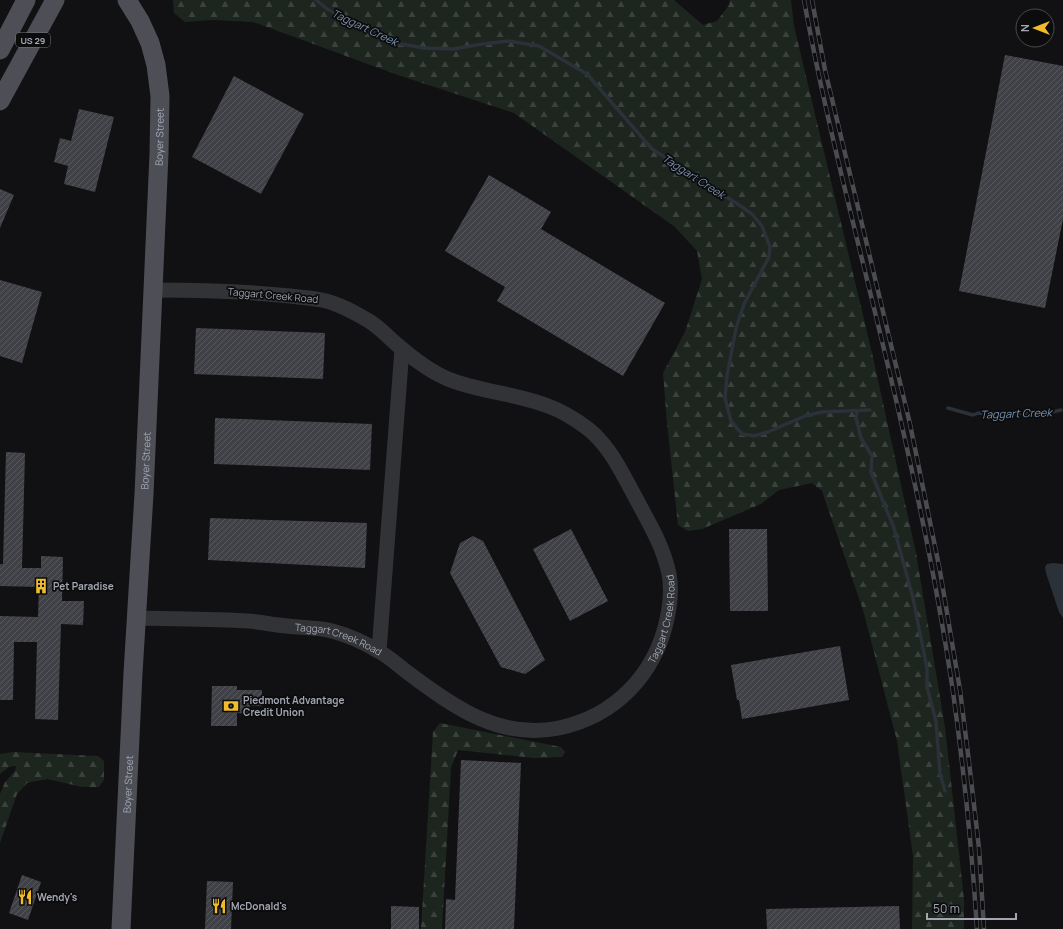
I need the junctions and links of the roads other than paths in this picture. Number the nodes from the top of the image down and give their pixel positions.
1 (26, 0) edge
2 (44, 0) edge
3 (55, 0) edge
4 (126, 0) edge
5 (0, 50) edge
6 (11, 80) junction
7 (0, 101) edge
8 (153, 290) junction
9 (402, 349) junction
10 (138, 618) junction
11 (379, 651) junction
12 (121, 929) edge

1 - 5 main road, US 29
2 - 6 main road
3 - 6 main road, US 29
4 - 8 main road, Boyer Street
6 - 7 main road, US 29
8 - 9 street, Taggart Creek Road
8 - 10 main road, Boyer Street
9 - 11 street
9 - 11 street, Taggart Creek Road
10 - 11 street, Taggart Creek Road
10 - 12 main road, Boyer Street

